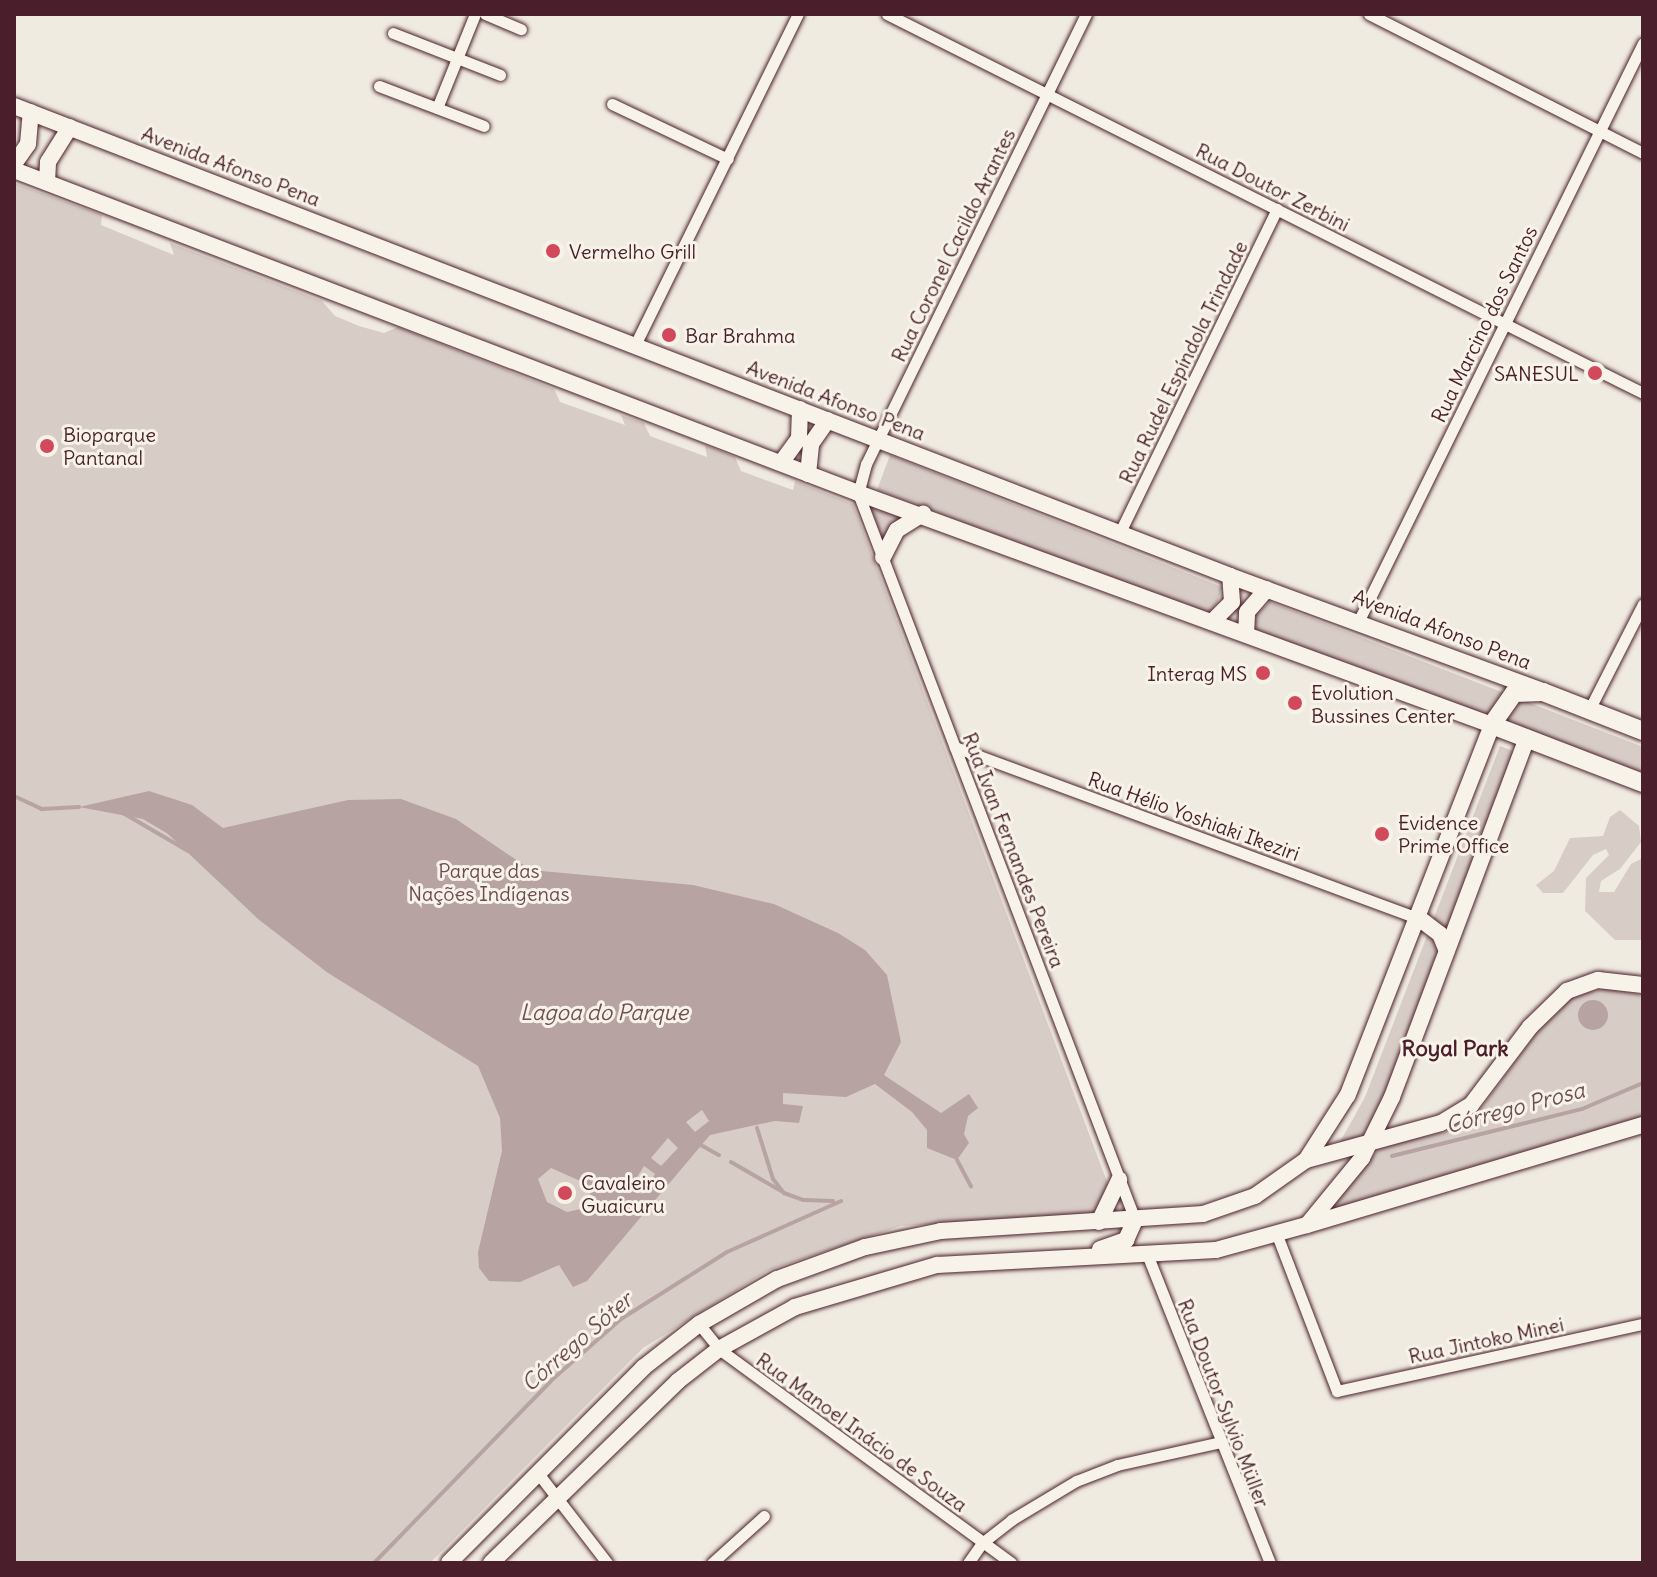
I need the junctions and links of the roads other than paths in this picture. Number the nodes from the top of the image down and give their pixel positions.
1 (475, 14) edge
2 (798, 14) edge
3 (887, 14) edge
4 (1086, 14) edge
5 (1369, 14) edge
6 (490, 15) edge
7 (521, 29) dead end
8 (393, 33) dead end
9 (1643, 43) edge
10 (457, 59) junction
11 (500, 75) dead end
12 (379, 86) dead end
13 (1046, 93) junction
14 (612, 104) dead end
15 (14, 106) edge
16 (437, 108) junction
17 (31, 112) junction
18 (484, 126) dead end
19 (70, 127) junction
20 (1599, 131) junction
21 (1643, 153) edge
22 (728, 159) junction
23 (14, 167) edge
24 (47, 182) junction
25 (1277, 209) junction
26 (1504, 326) junction
27 (634, 347) junction
28 (1643, 393) edge
29 (800, 409) junction
30 (828, 420) junction
31 (879, 440) junction
32 (781, 463) junction
33 (808, 474) junction
34 (858, 493) junction
35 (923, 514) junction
36 (1121, 530) junction
37 (883, 557) junction
38 (1230, 576) junction
39 (1267, 589) junction
40 (1643, 604) edge
41 (1359, 620) junction
42 (1212, 622) junction
43 (1246, 634) junction
44 (1543, 692) junction
45 (1589, 710) junction
46 (1492, 725) junction
47 (1643, 731) edge
48 (1527, 737) junction
49 (955, 747) junction
50 (1643, 783) edge
51 (1420, 919) junction
52 (1447, 951) junction
53 (1643, 985) edge
54 (1643, 1125) edge
55 (1371, 1142) junction
56 (1306, 1160) junction
57 (1119, 1180) junction
58 (1135, 1220) junction
59 (1099, 1222) junction
60 (1307, 1225) junction
61 (1025, 1229) junction
62 (1277, 1235) junction
63 (1072, 1254) junction
64 (1147, 1254) junction
65 (995, 1258) junction
66 (699, 1324) junction
67 (1643, 1324) edge
68 (719, 1349) junction
69 (1221, 1442) junction
70 (537, 1472) junction
71 (556, 1497) junction
72 (764, 1516) dead end
73 (982, 1543) junction
74 (449, 1563) edge
75 (491, 1563) edge
76 (607, 1563) edge
77 (712, 1563) edge
78 (968, 1563) edge
79 (1011, 1563) edge
80 (1270, 1563) edge

1 - 10 street
2 - 22 street
3 - 13 street, Rua Doutor Zerbini
4 - 13 street, Rua Coronel Cacildo Arantes
5 - 20 street
6 - 7 street
8 - 10 street
9 - 20 street, Rua Marcino dos Santos
10 - 11 street
10 - 16 street
12 - 16 street
13 - 25 street, Rua Doutor Zerbini
13 - 31 street, Rua Coronel Cacildo Arantes
14 - 22 street
15 - 17 main road, Avenida Afonso Pena
16 - 18 street
17 - 19 main road, Avenida Afonso Pena
17 - 23 main road
19 - 24 main road
19 - 27 main road, Avenida Afonso Pena
20 - 21 street
20 - 26 street, Rua Marcino dos Santos
22 - 27 street
23 - 24 main road
24 - 32 main road
25 - 26 street, Rua Doutor Zerbini
25 - 36 street, Rua Rudel Espíndola Trindade
26 - 28 street, Rua Doutor Zerbini
26 - 41 street, Rua Marcino dos Santos
27 - 29 main road, Avenida Afonso Pena
29 - 30 main road, Avenida Afonso Pena
29 - 32 main road
30 - 31 main road, Avenida Afonso Pena
30 - 33 main road
31 - 34 street, Rua Coronel Cacildo Arantes
31 - 36 main road, Avenida Afonso Pena
32 - 33 main road
33 - 34 main road
34 - 35 main road
34 - 37 street, Rua Ivan Fernandes Pereira
35 - 37 main road
35 - 42 main road
36 - 38 main road, Avenida Afonso Pena
37 - 49 street, Rua Ivan Fernandes Pereira
38 - 39 main road, Avenida Afonso Pena
38 - 42 main road
39 - 41 main road, Avenida Afonso Pena
39 - 43 main road
40 - 45 street
41 - 44 main road, Avenida Afonso Pena
42 - 43 main road
43 - 46 main road
44 - 45 main road, Avenida Afonso Pena
44 - 46 main road
45 - 47 main road, Avenida Afonso Pena
46 - 48 main road
46 - 51 main road
48 - 50 main road
48 - 52 main road
49 - 51 street, Rua Hélio Yoshiaki Ikeziri
49 - 57 street, Rua Ivan Fernandes Pereira
51 - 52 main road
51 - 56 main road
52 - 55 main road
53 - 55 main road
54 - 60 main road
55 - 56 main road
55 - 60 main road
56 - 58 main road
57 - 58 street, Rua Ivan Fernandes Pereira
57 - 59 main road
58 - 59 main road
58 - 63 main road
59 - 61 main road
60 - 62 main road
61 - 65 main road
61 - 66 main road
62 - 64 main road
62 - 67 street, Rua Jintoko Minei
63 - 64 main road
63 - 65 main road
64 - 69 street, Rua Doutor Sylvio Müller
65 - 68 main road
66 - 68 street, Rua Manoel Inácio de Souza
66 - 70 main road
68 - 71 main road
68 - 73 street, Rua Manoel Inácio de Souza
69 - 73 street
69 - 80 street, Rua Doutor Sylvio Müller
70 - 71 street
70 - 74 main road
71 - 75 main road
71 - 76 street
72 - 77 street
73 - 78 street
73 - 79 street, Rua Manoel Inácio de Souza

